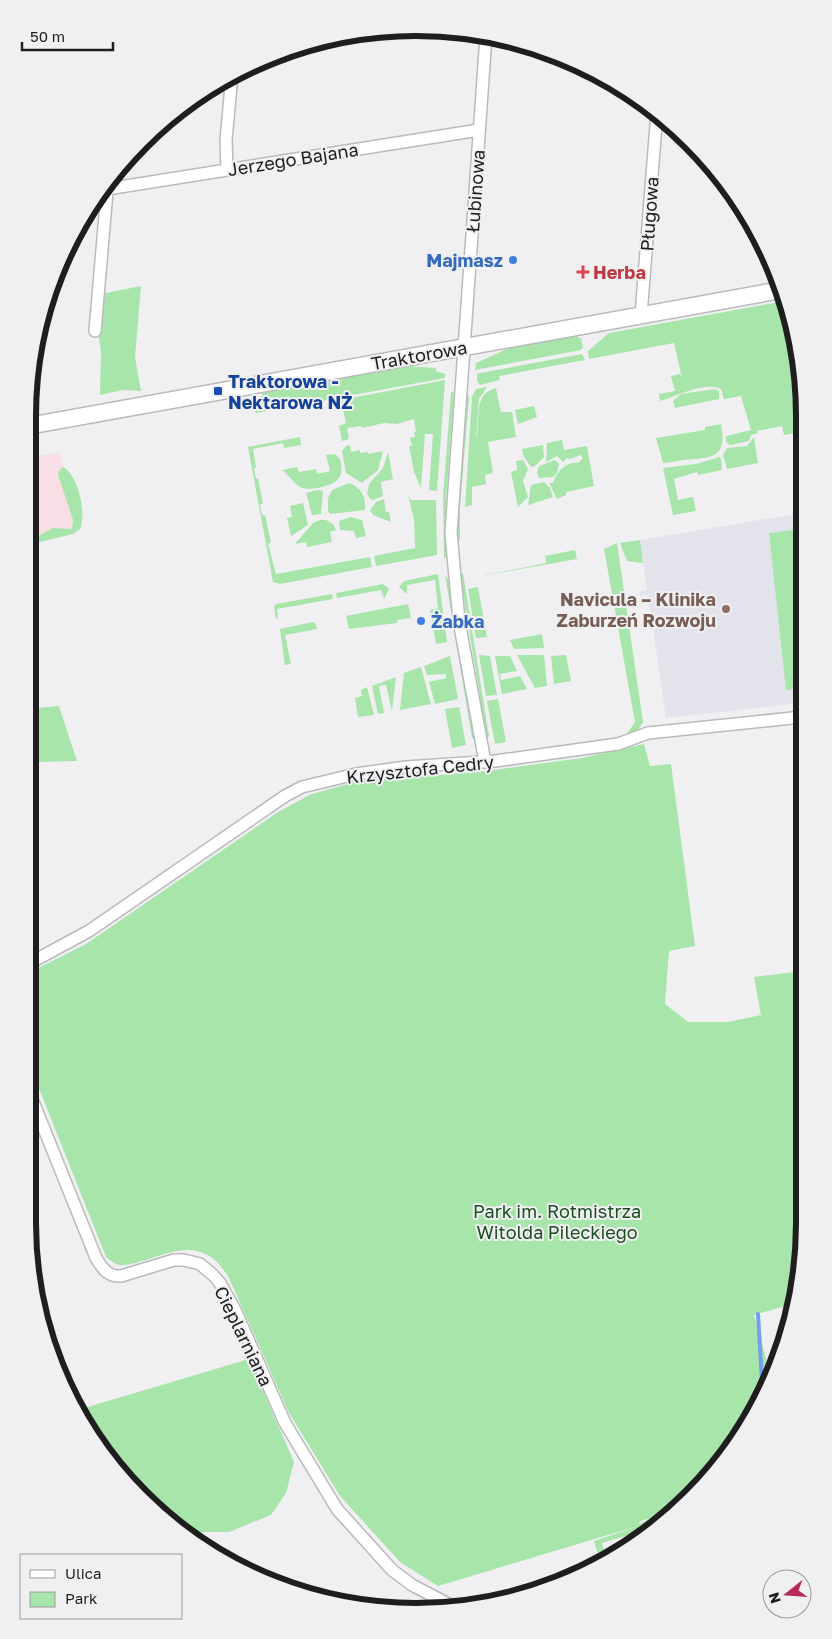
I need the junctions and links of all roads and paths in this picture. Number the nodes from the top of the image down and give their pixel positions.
1 (486, 43) edge
2 (231, 84) edge
3 (656, 122) edge
4 (480, 130) junction
5 (228, 169) junction
6 (117, 183) edge
7 (106, 197) edge
8 (775, 291) edge
9 (642, 315) junction
10 (95, 331) dead end
11 (463, 347) junction
12 (36, 425) edge
13 (796, 718) edge
14 (485, 762) junction
15 (36, 960) edge
16 (36, 1108) edge
17 (444, 1602) edge

1 - 4 street, Łubinowa
2 - 5 street
3 - 9 street, Pługowa
4 - 5 street, Jerzego Bajana
4 - 11 street, Łubinowa
5 - 6 street, Jerzego Bajana
7 - 10 street
8 - 9 main road, Traktorowa
9 - 11 main road, Traktorowa
11 - 12 main road, Traktorowa
11 - 14 street, Łubinowa
13 - 14 street, Krzysztofa Cedry
14 - 15 street, Krzysztofa Cedry
16 - 17 street, Cieplarniana

